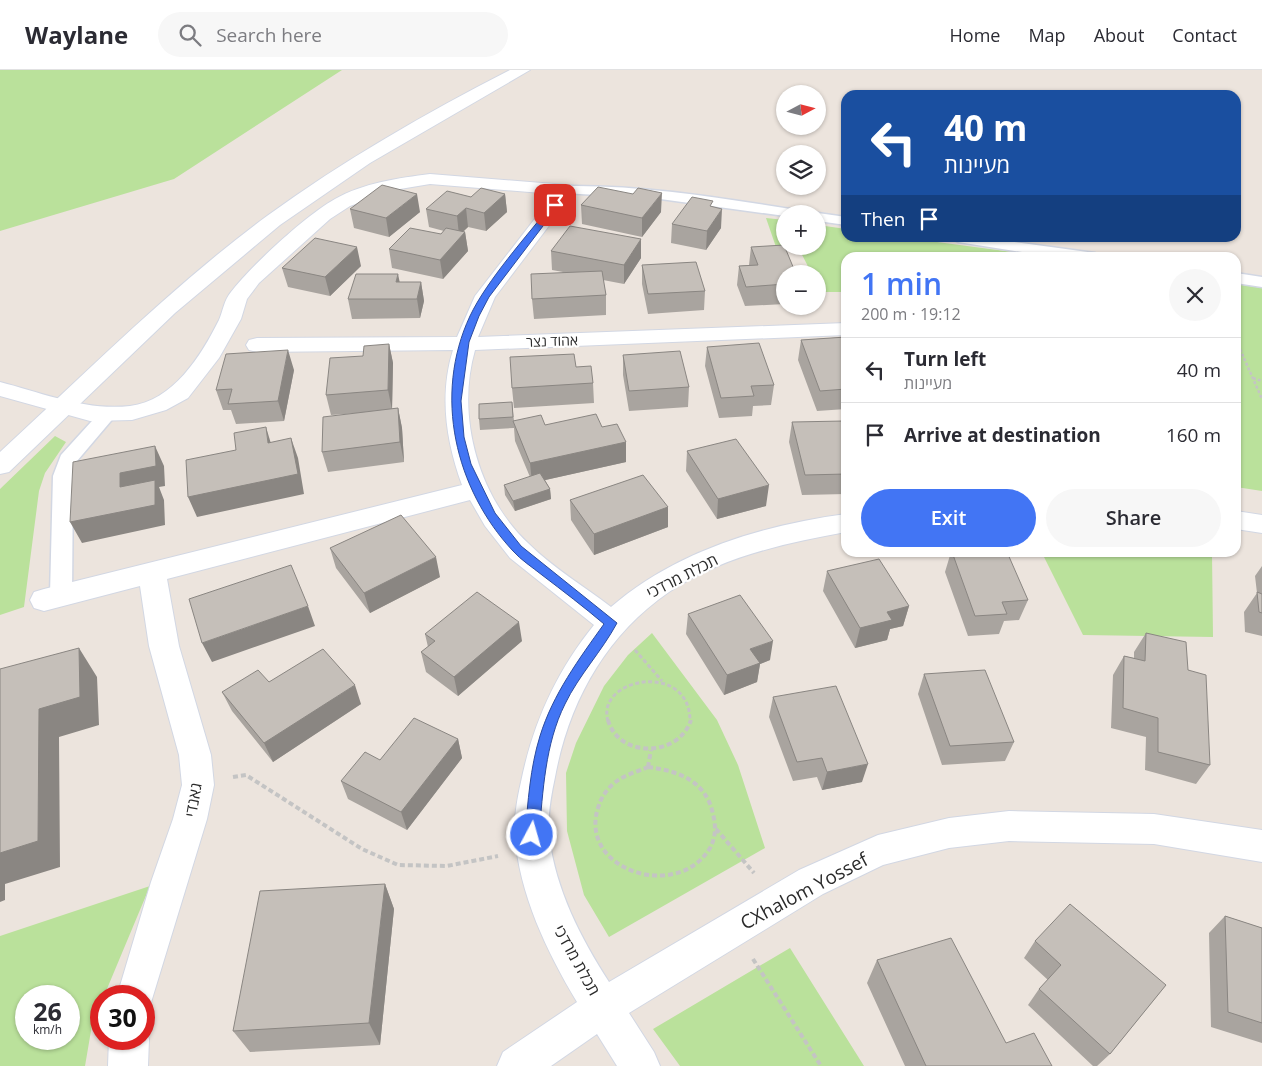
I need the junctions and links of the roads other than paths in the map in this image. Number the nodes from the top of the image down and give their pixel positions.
1 (522, 70) edge
2 (567, 190) junction
3 (776, 211) edge
4 (826, 218) edge
5 (841, 220) edge
6 (985, 242) edge
7 (1054, 252) edge
8 (1241, 279) edge
9 (1262, 282) edge
10 (841, 329) edge
11 (464, 342) junction
12 (257, 346) dead end
13 (0, 389) edge
14 (64, 406) junction
15 (107, 415) junction
16 (0, 466) edge
17 (476, 490) junction
18 (1241, 521) edge
19 (841, 524) edge
20 (1262, 524) edge
21 (152, 572) junction
22 (52, 597) joint
23 (612, 623) junction
24 (1262, 846) edge
25 (139, 985) edge
26 (604, 1007) junction
27 (129, 1050) edge
28 (128, 1066) edge
29 (518, 1066) edge
30 (640, 1066) edge

1 - 14 street
2 - 3 lane
2 - 11 street
2 - 15 street
4 - 5 lane
6 - 7 lane
8 - 9 lane
10 - 11 street, אהוד נצר
11 - 12 street, אהוד נצר
11 - 17 street
13 - 14 street
14 - 15 street
14 - 16 street
15 - 22 lane
17 - 21 street
17 - 23 street
18 - 20 street
19 - 23 street, תכלת מרדכי
21 - 22 street
21 - 25 street, גאנדי
23 - 26 street, תכלת מרדכי
24 - 26 street, CXhalom Yossef
26 - 29 street, CXhalom Yossef
26 - 30 street, תכלת מרדכי
27 - 28 street

